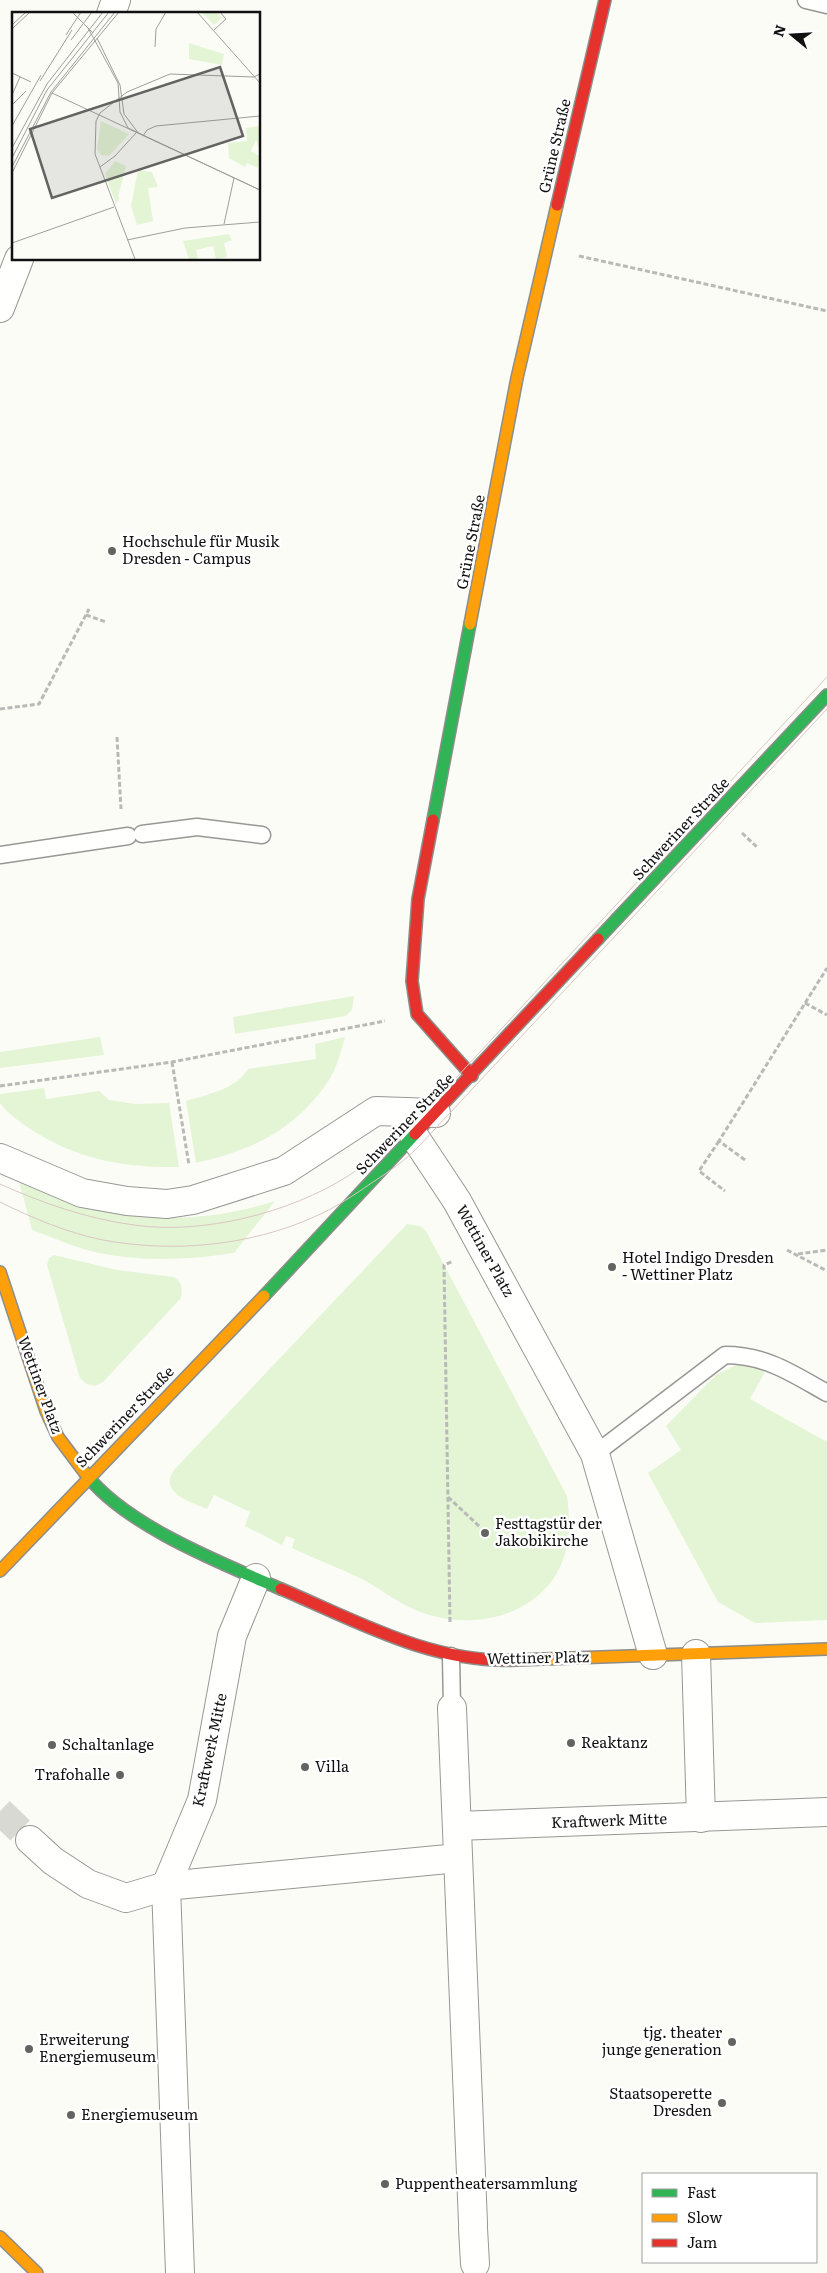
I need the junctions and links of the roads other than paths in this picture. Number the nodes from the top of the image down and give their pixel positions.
1 (116, 0) edge
2 (605, 0) edge
3 (806, 0) edge
4 (827, 5) edge
5 (112, 12) edge
6 (19, 260) edge
7 (0, 308) edge
8 (827, 694) edge
9 (262, 835) dead end
10 (0, 855) edge
11 (472, 1076) junction
12 (436, 1113) junction
13 (414, 1136) junction
14 (0, 1158) edge
15 (0, 1272) edge
16 (827, 1393) edge
17 (595, 1454) junction
18 (88, 1477) junction
19 (0, 1571) edge
20 (256, 1578) junction
21 (827, 1649) edge
22 (653, 1654) junction
23 (696, 1654) junction
24 (451, 1656) junction
25 (452, 1708) joint
26 (827, 1812) edge
27 (701, 1818) junction
28 (457, 1826) junction
29 (30, 1840) tunnel mouth
30 (458, 1858) junction
31 (166, 1886) junction
32 (0, 2236) edge
33 (475, 2269) edge
34 (37, 2273) edge
35 (180, 2273) edge

1 - 5 street
2 - 11 street, Grüne Straße
3 - 4 lane
6 - 7 street
8 - 11 street, Schweriner Straße
9 - 10 lane
11 - 12 street, Schweriner Straße
12 - 13 street, Schweriner Straße
12 - 14 street
13 - 17 street, Wettiner Platz
13 - 18 street, Schweriner Straße
15 - 18 street, Wettiner Platz
16 - 17 lane
17 - 22 street, Wettiner Platz
18 - 19 street, Schweriner Straße
18 - 20 street, Wettiner Platz
20 - 24 street, Wettiner Platz
20 - 31 street, Kraftwerk Mitte
21 - 23 street
22 - 23 street
22 - 24 street, Wettiner Platz
23 - 27 street
24 - 25 lane
25 - 28 street
26 - 27 street, Kraftwerk Mitte
27 - 28 street, Kraftwerk Mitte
28 - 30 street
29 - 31 street
30 - 31 street
30 - 33 street
31 - 35 street
32 - 34 street

